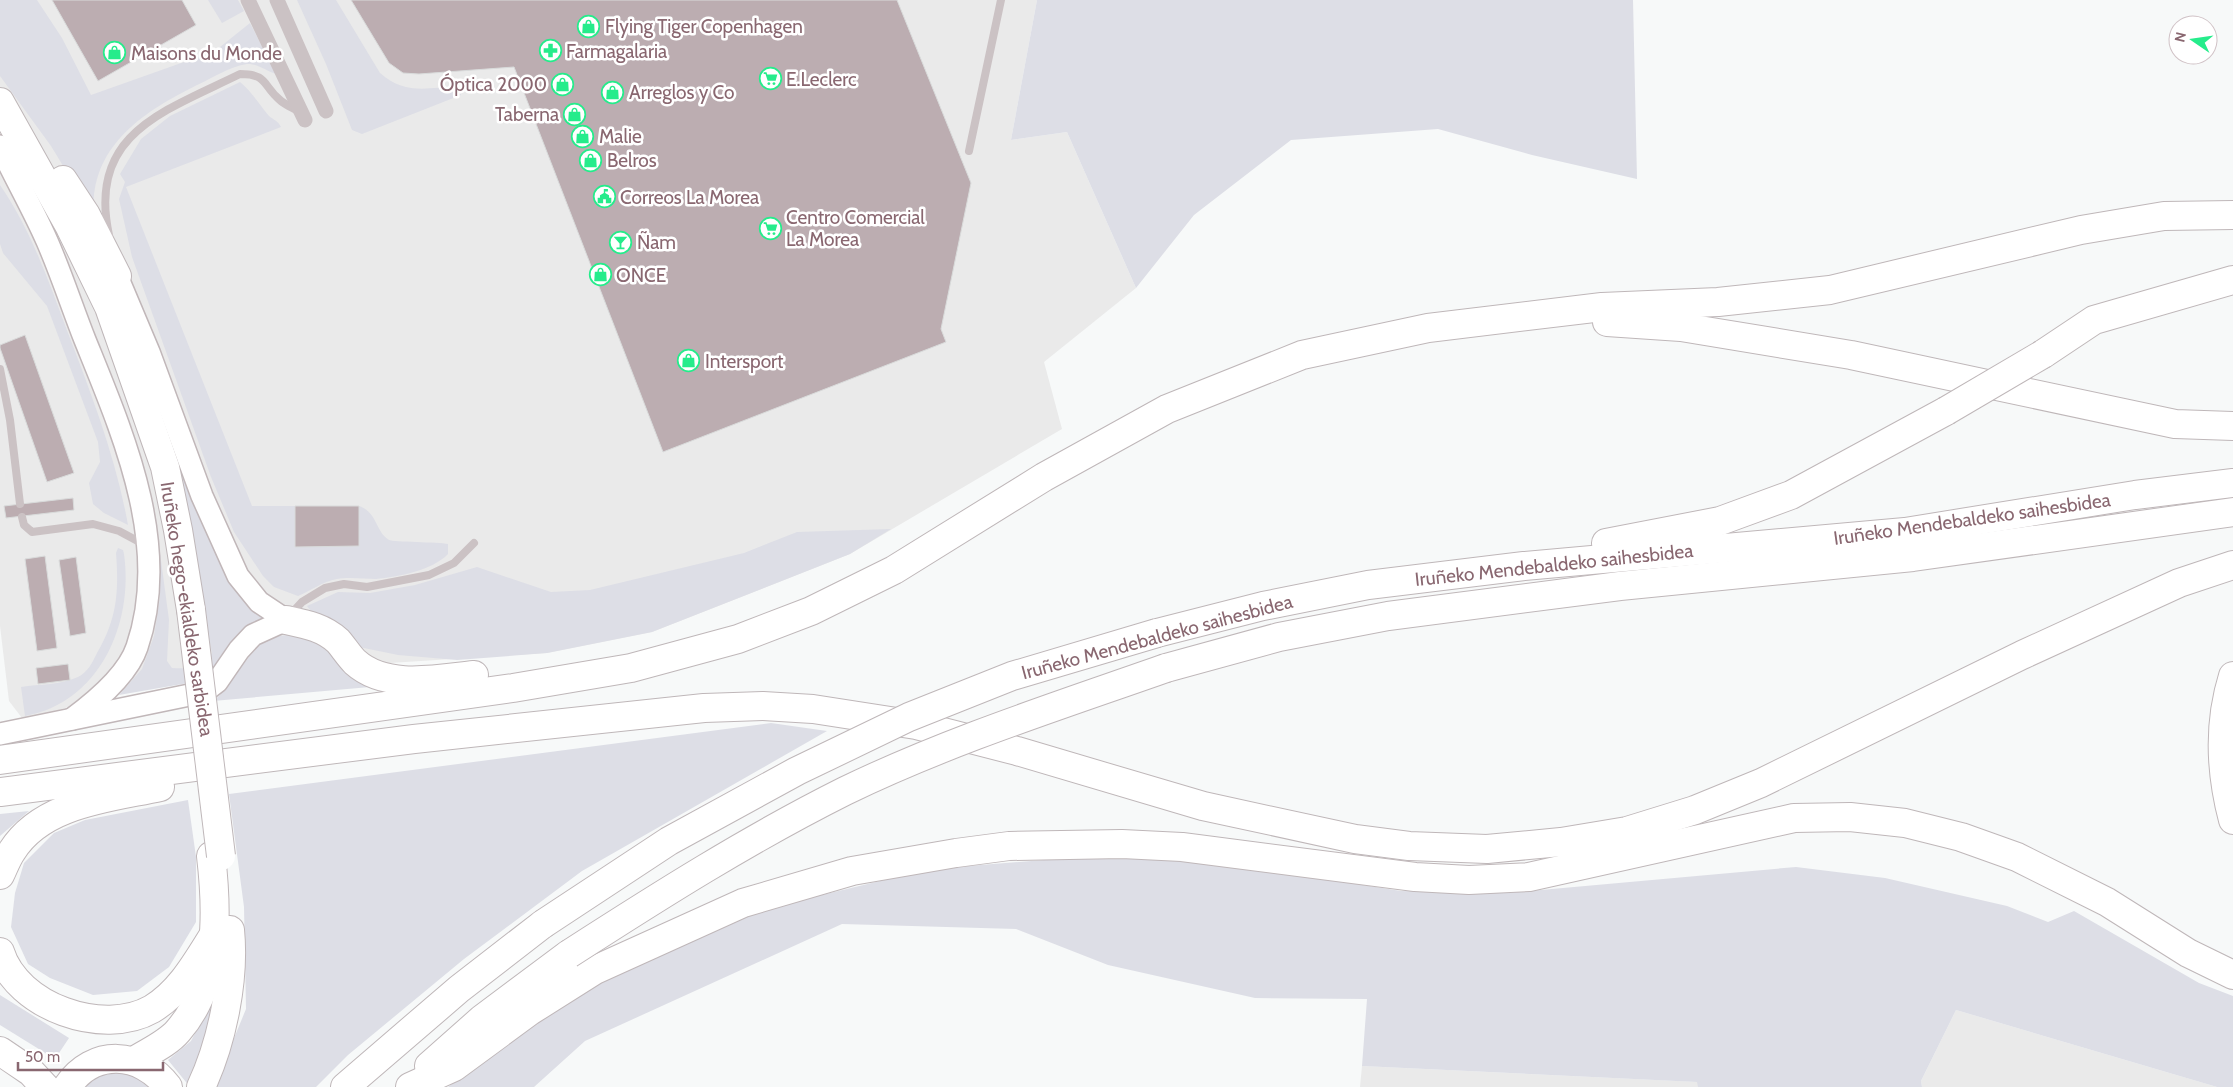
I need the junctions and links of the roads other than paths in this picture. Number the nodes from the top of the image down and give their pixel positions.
1 (248, 0) edge
2 (277, 0) edge
3 (1001, 0) edge
4 (0, 91) edge
5 (0, 102) edge
6 (326, 111) dead end
7 (302, 116) joint
8 (0, 139) edge
9 (0, 146) edge
10 (969, 151) dead end
11 (2233, 215) edge
12 (118, 276) junction
13 (2233, 280) edge
14 (1533, 317) junction
15 (0, 369) edge
16 (2233, 426) edge
17 (2233, 483) edge
18 (20, 504) dead end
19 (2233, 512) edge
20 (22, 517) dead end
21 (474, 543) dead end
22 (148, 546) junction
23 (2233, 565) edge
24 (1524, 566) junction
25 (185, 611) junction
26 (286, 620) junction
27 (693, 652) junction
28 (2233, 676) edge
29 (72, 719) junction
30 (0, 734) edge
31 (414, 739) junction
32 (0, 760) edge
33 (1079, 771) junction
34 (0, 792) edge
35 (2233, 820) edge
36 (216, 856) junction
37 (1586, 863) junction
38 (0, 875) edge
39 (213, 936) junction
40 (0, 952) edge
41 (2233, 975) edge
42 (0, 1052) edge
43 (134, 1061) junction
44 (45, 1087) edge
45 (67, 1087) edge
46 (168, 1087) edge
47 (201, 1087) edge
48 (345, 1087) edge
49 (405, 1087) edge
50 (410, 1087) edge

1 - 7 street
2 - 6 street
3 - 10 lane
4 - 12 highway
5 - 25 highway, Iruñeko hego-ekialdeko sarbidea
7 - 12 lane
8 - 25 highway, Iruñeko hego-ekialdeko sarbidea
9 - 22 street
11 - 14 highway
12 - 26 street
13 - 24 highway, bridge
14 - 16 highway
14 - 27 highway
15 - 18 lane
17 - 24 highway, Iruñeko Mendebaldeko saihesbidea
19 - 49 highway, Iruñeko Mendebaldeko saihesbidea, bridge
20 - 22 lane
21 - 26 lane
22 - 29 street
23 - 33 highway
24 - 48 highway, Iruñeko Mendebaldeko saihesbidea, bridge
25 - 36 highway, Iruñeko hego-ekialdeko sarbidea, bridge
26 - 27 highway
26 - 29 street
27 - 32 highway
28 - 35 highway
29 - 30 street
31 - 33 highway
31 - 34 highway
31 - 38 highway
33 - 37 highway
36 - 39 highway, Iruñeko hego-ekialdeko sarbidea
36 - 47 highway, Iruñeko hego-ekialdeko sarbidea
37 - 41 highway
37 - 50 highway
39 - 40 highway
39 - 43 highway, Iruñeko hego-ekialdeko sarbidea
42 - 44 highway
43 - 45 highway
43 - 46 highway

